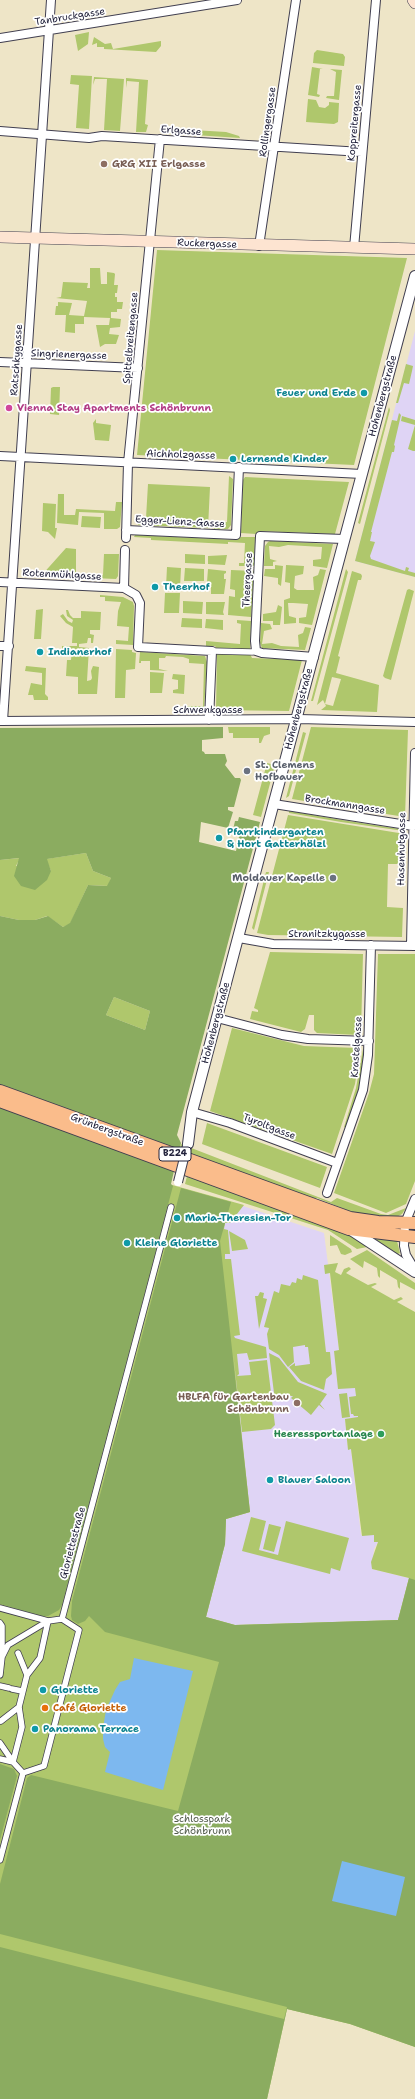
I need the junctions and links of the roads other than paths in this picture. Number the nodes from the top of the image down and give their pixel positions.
1 (51, 0) edge
2 (237, 0) edge
3 (296, 0) edge
4 (376, 0) edge
5 (413, 0) edge
6 (415, 3) edge
7 (49, 30) junction
8 (0, 38) edge
9 (0, 131) edge
10 (42, 133) junction
11 (160, 139) junction
12 (274, 146) junction
13 (362, 152) junction
14 (0, 237) edge
15 (35, 239) junction
16 (150, 242) junction
17 (259, 246) junction
18 (354, 248) junction
19 (415, 249) edge
20 (415, 276) edge
21 (0, 362) edge
22 (27, 364) junction
23 (138, 368) junction
24 (0, 456) edge
25 (21, 457) junction
26 (128, 463) junction
27 (239, 467) junction
28 (362, 474) junction
29 (126, 534) joint
30 (344, 539) junction
31 (126, 550) dead end
32 (0, 582) edge
33 (13, 583) junction
34 (124, 588) junction
35 (4, 646) edge
36 (212, 651) junction
37 (256, 651) junction
38 (314, 657) junction
39 (296, 719) junction
40 (209, 720) junction
41 (1, 721) edge
42 (415, 722) edge
43 (415, 753) edge
44 (274, 804) junction
45 (413, 826) junction
46 (239, 938) junction
47 (371, 945) junction
48 (413, 946) edge
49 (217, 1018) junction
50 (369, 1041) junction
51 (0, 1091) edge
52 (0, 1101) edge
53 (197, 1114) junction
54 (187, 1145) joint
55 (337, 1163) junction
56 (178, 1184) dead end
57 (327, 1193) dead end
58 (415, 1199) edge
59 (172, 1208) dead end
60 (349, 1223) junction
61 (410, 1223) edge
62 (410, 1236) edge
63 (415, 1271) edge
64 (0, 1608) edge
65 (62, 1619) junction
66 (0, 1622) edge
67 (48, 1622) junction
68 (14, 1642) junction
69 (2, 1657) junction
70 (0, 1675) edge
71 (27, 1675) junction
72 (0, 1686) edge
73 (22, 1691) junction
74 (18, 1707) junction
75 (1, 1721) dead end
76 (0, 1742) edge
77 (0, 1759) edge
78 (13, 1762) junction
79 (23, 1773) junction
80 (0, 1860) edge

1 - 7 street, Ratschkygasse
2 - 7 street, Tanbruckgasse
3 - 12 street, Rollingergasse
4 - 13 street, Koppreitergasse
5 - 6 main road
7 - 8 street, Tanbruckgasse
7 - 10 street, Ratschkygasse
9 - 10 street, Erlgasse
10 - 11 street, Erlgasse
10 - 15 street, Ratschkygasse
11 - 12 street, Erlgasse
11 - 16 street, Spittelbreitengasse
12 - 13 street, Erlgasse
12 - 17 street, Rollingergasse
13 - 18 street, Koppreitergasse
14 - 15 main road, Ruckergasse
15 - 16 main road, Ruckergasse
15 - 22 street, Ratschkygasse
16 - 17 main road, Ruckergasse
16 - 23 street, Spittelbreitengasse
17 - 18 main road, Ruckergasse
18 - 19 main road, Ruckergasse
20 - 28 street, Hohenbergstraße
21 - 22 street, Singrienergasse
22 - 23 street, Singrienergasse
22 - 25 street, Ratschkygasse
23 - 26 street, Spittelbreitengasse
24 - 25 street, Aichholzgasse
25 - 26 street, Aichholzgasse
25 - 33 street, Ratschkygasse
26 - 27 street, Aichholzgasse
26 - 29 street, Spittelbreitengasse
27 - 28 street, Aichholzgasse
27 - 29 street, Egger-Lienz-Gasse
28 - 30 street, Hohenbergstraße
30 - 37 street, Theergasse
30 - 38 street, Hohenbergstraße
31 - 34 street
32 - 33 street, Rotenmühlgasse
33 - 34 street, Rotenmühlgasse
33 - 35 street, Ratschkygasse
34 - 36 street
35 - 41 street, Ratschkygasse
36 - 37 street
36 - 40 street
37 - 38 street
38 - 39 street, Hohenbergstraße
39 - 40 street, Schwenkgasse
39 - 42 street, Schwenkgasse
39 - 44 street, Hohenbergstraße
40 - 41 street, Schwenkgasse
43 - 45 street, Hasenhutgasse
44 - 45 street, Brockmanngasse
44 - 46 street, Hohenbergstraße
45 - 48 street, Hasenhutgasse
46 - 47 street, Stranitzkygasse
46 - 49 street, Hohenbergstraße
47 - 48 street, Stranitzkygasse
47 - 50 street, Krastelgasse
49 - 50 street
49 - 53 street, Hohenbergstraße
50 - 55 street, Krastelgasse
51 - 60 main road, Grünbergstraße / B224
52 - 60 main road, Grünbergstraße / B224
53 - 54 street, Hohenbergstraße
53 - 55 street, Tyroltgasse
54 - 56 street, bridge
55 - 57 street, Krastelgasse
58 - 61 street
59 - 65 street, Gloriettestraße
60 - 61 main road, B224
60 - 62 main road, B224
60 - 63 street
61 - 62 street
62 - 63 street
64 - 67 street
65 - 67 street
65 - 79 street
66 - 69 street
67 - 68 street
67 - 71 street
68 - 69 street
68 - 71 street
69 - 70 street
71 - 73 street
72 - 73 street
73 - 74 street
74 - 75 street
74 - 78 street
76 - 78 street
77 - 78 street
78 - 79 street
79 - 80 street

